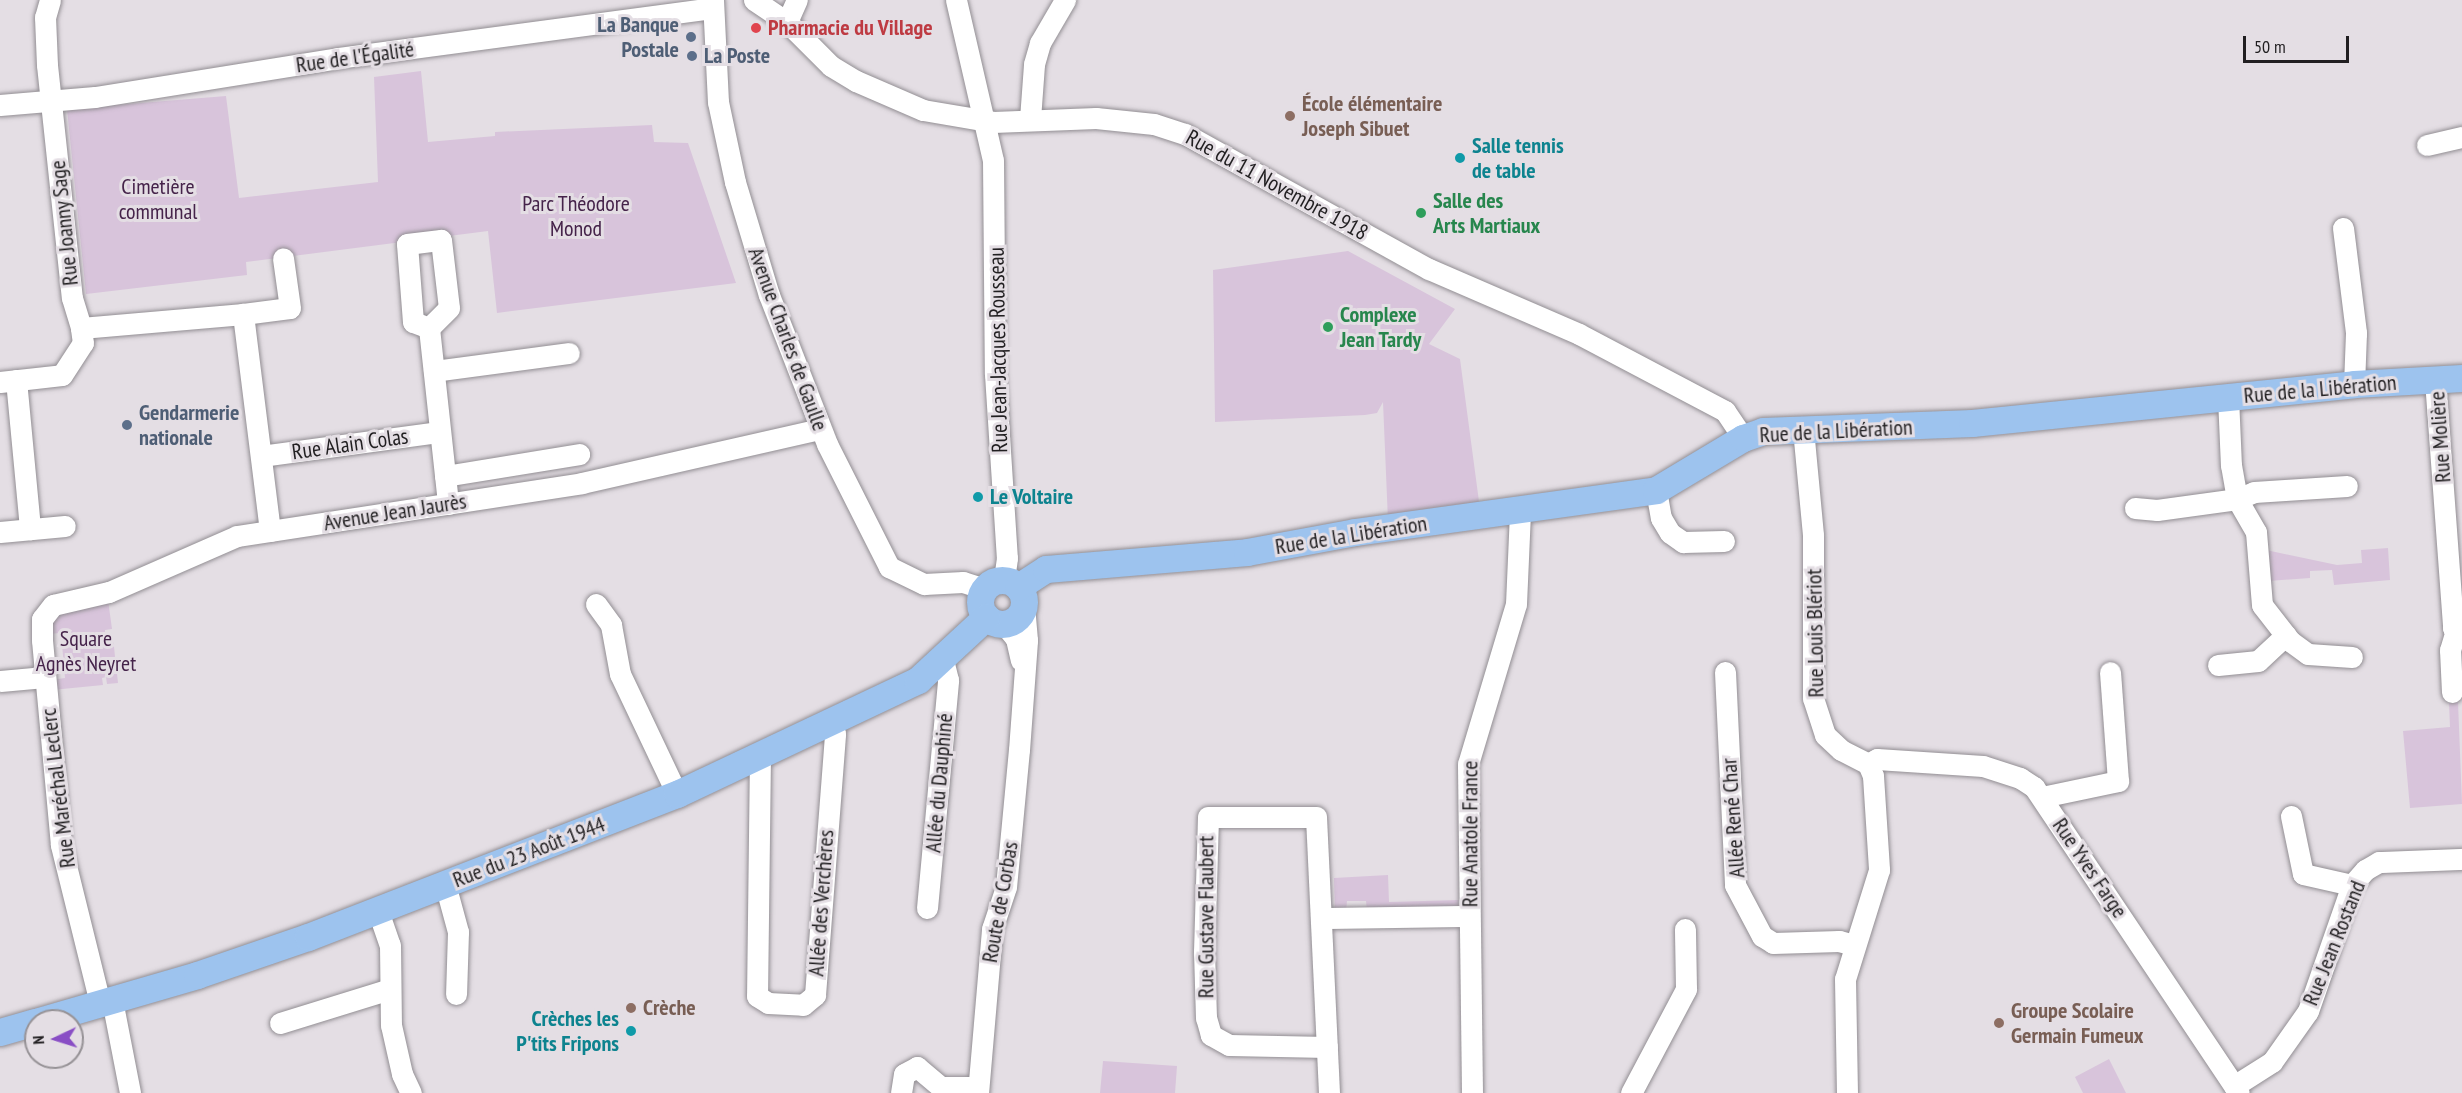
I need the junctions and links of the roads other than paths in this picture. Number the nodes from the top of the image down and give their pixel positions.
1 (50, 0) edge
2 (754, 0) edge
3 (798, 0) edge
4 (956, 0) edge
5 (1065, 0) edge
6 (712, 4) edge
7 (786, 22) junction
8 (50, 101) junction
9 (0, 105) edge
10 (1030, 119) junction
11 (983, 121) junction
12 (2462, 137) edge
13 (2427, 145) dead end
14 (2343, 228) dead end
15 (283, 258) dead end
16 (243, 314) junction
17 (89, 328) junction
18 (429, 328) dead end
19 (570, 353) dead end
20 (434, 371) junction
21 (2462, 378) edge
22 (2435, 380) junction
23 (8, 381) edge
24 (2354, 384) junction
25 (2228, 397) junction
26 (820, 429) junction
27 (1803, 429) junction
28 (439, 432) junction
29 (1743, 438) junction
30 (579, 454) dead end
31 (261, 456) junction
32 (445, 476) junction
33 (2452, 484) edge
34 (2347, 486) dead end
35 (1656, 490) junction
36 (2237, 499) junction
37 (448, 504) junction
38 (2136, 508) dead end
39 (1520, 511) junction
40 (65, 526) dead end
41 (30, 529) junction
42 (270, 531) junction
43 (0, 532) edge
44 (1724, 542) dead end
45 (2456, 571) edge
46 (1007, 590) junction
47 (596, 604) dead end
48 (995, 620) junction
49 (2459, 632) edge
50 (2286, 635) junction
51 (2352, 657) dead end
52 (943, 660) junction
53 (2218, 665) dead end
54 (1725, 672) dead end
55 (2110, 672) dead end
56 (1023, 675) junction
57 (45, 677) junction
58 (0, 681) edge
59 (2452, 692) dead end
60 (831, 722) junction
61 (760, 754) junction
62 (1868, 764) junction
63 (676, 794) junction
64 (2042, 797) junction
65 (2291, 816) dead end
66 (2462, 859) edge
67 (445, 884) junction
68 (2352, 885) junction
69 (927, 908) dead end
70 (378, 911) junction
71 (1469, 916) junction
72 (1321, 918) junction
73 (1685, 929) dead end
74 (1854, 945) junction
75 (390, 989) junction
76 (456, 994) dead end
77 (106, 1002) junction
78 (82, 1009) edge
79 (280, 1023) dead end
80 (24, 1026) edge
81 (0, 1032) edge
82 (1327, 1047) junction
83 (978, 1090) edge
84 (2237, 1090) edge
85 (130, 1093) edge
86 (411, 1093) edge
87 (902, 1093) edge
88 (1329, 1093) edge
89 (1472, 1093) edge
90 (1631, 1093) edge
91 (1847, 1093) edge

1 - 8 street, Rue Joanny Sage
2 - 7 street, Rue du 11 Novembre 1918
3 - 7 street
4 - 11 street, Rue Jean-Jacques Rousseau
5 - 10 street
6 - 8 street, Rue de l'Égalité
6 - 26 street, Avenue Charles de Gaulle
7 - 11 street, Rue du 11 Novembre 1918
8 - 9 street, Rue de l'Égalité
8 - 17 street, Rue Joanny Sage
10 - 11 street, Rue du 11 Novembre 1918
10 - 29 street, Rue du 11 Novembre 1918
11 - 46 street, Rue Jean-Jacques Rousseau
12 - 13 street
14 - 24 street
15 - 16 street
16 - 17 street
16 - 31 street
17 - 23 street
18 - 20 street
19 - 20 street
20 - 28 street
21 - 22 main road, Rue de la Libération
22 - 24 main road, Rue de la Libération
22 - 33 street, Rue Molière
23 - 41 street
24 - 25 main road, Rue de la Libération
25 - 27 main road, Rue de la Libération
25 - 36 street
26 - 37 street, Avenue Jean Jaurès
26 - 46 street, Avenue Charles de Gaulle
27 - 29 main road, Rue de la Libération
27 - 62 street, Rue Louis Blériot
28 - 31 street, Rue Alain Colas
28 - 32 street
29 - 35 main road, Rue de la Libération
30 - 32 street
31 - 42 street
32 - 37 street
33 - 45 street, Rue Molière
34 - 36 street
35 - 39 main road, Rue de la Libération
35 - 44 street
36 - 38 street
36 - 50 street
37 - 42 street, Avenue Jean Jaurès
39 - 46 main road, Rue de la Libération
39 - 71 street, Rue Anatole France
40 - 41 street
41 - 43 street
42 - 57 street, Avenue Jean Jaurès
45 - 49 street, Rue Molière
46 - 48 main road
46 - 48 main road, Rue de la Libération
46 - 56 street, Route de Corbas
47 - 63 street
48 - 52 main road, Rue du 23 Août 1944
48 - 56 street, Route de Corbas
49 - 59 street, Rue Molière
50 - 51 street
50 - 53 street
52 - 60 main road, Rue du 23 Août 1944
52 - 69 street, Allée du Dauphiné
54 - 74 street, Allée René Char
55 - 64 street
56 - 83 street, Route de Corbas
57 - 58 street
57 - 77 street, Rue Maréchal Leclerc
60 - 61 main road, Rue du 23 Août 1944
60 - 61 street, Allée des Verchères
61 - 63 main road, Rue du 23 Août 1944
62 - 64 street, Rue Yves Farge
62 - 74 street
63 - 67 main road, Rue du 23 Août 1944
64 - 84 street, Rue Yves Farge
65 - 68 street
66 - 68 street, Rue Jean Rostand
67 - 70 main road, Rue du 23 Août 1944
67 - 76 street
68 - 84 street, Rue Jean Rostand
70 - 75 street
70 - 77 main road, Rue du 23 Août 1944
71 - 72 street
71 - 89 street, Rue Anatole France
72 - 82 street, Rue Gustave Flaubert
72 - 82 street, Rue Gustave Flaubert
73 - 90 street
74 - 91 street
75 - 79 street
75 - 86 street
77 - 78 main road, Rue du 23 Août 1944
77 - 85 street, Rue Maréchal Leclerc
80 - 81 main road, Rue du 23 Août 1944
82 - 88 street, Rue Gustave Flaubert
83 - 87 street

